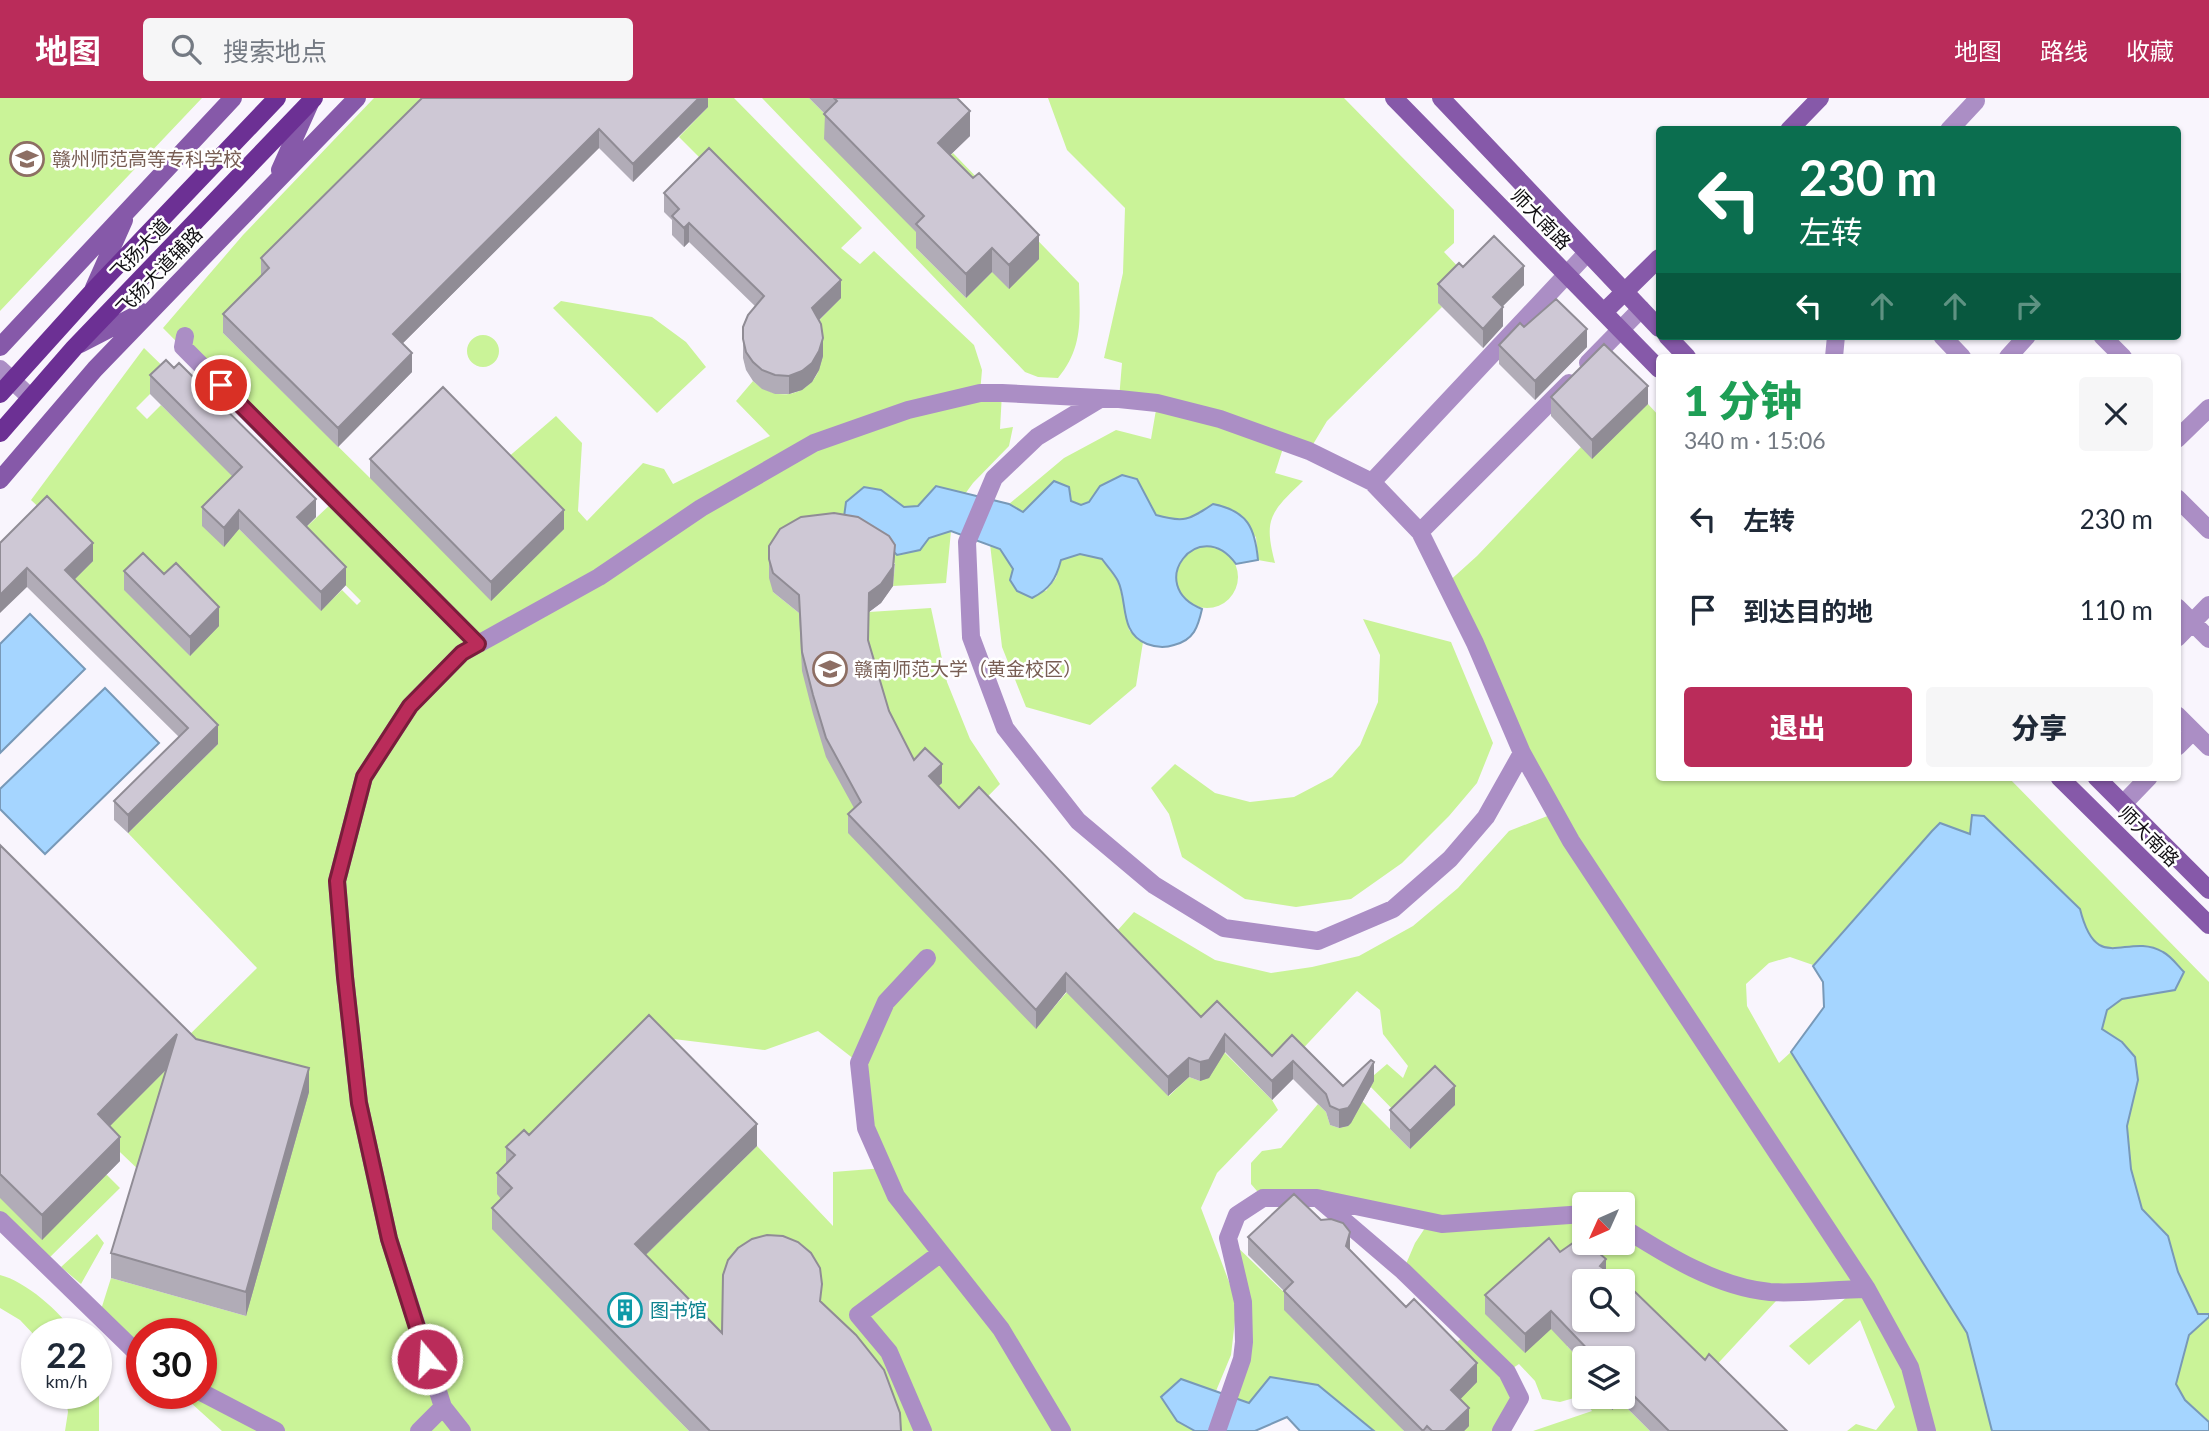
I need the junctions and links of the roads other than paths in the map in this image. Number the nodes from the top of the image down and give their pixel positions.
1 (233, 98) edge
2 (278, 98) edge
3 (357, 98) edge
4 (1394, 98) edge
5 (1441, 98) edge
6 (1820, 98) edge
7 (313, 99) edge
8 (1976, 101) dead end
9 (1793, 126) edge
10 (1953, 126) edge
11 (274, 183) junction
12 (129, 208) junction
13 (1587, 253) junction
14 (1656, 261) edge
15 (1567, 275) junction
16 (93, 291) junction
17 (1624, 292) junction
18 (155, 305) junction
19 (1641, 309) junction
20 (1604, 312) junction
21 (1656, 325) edge
22 (1622, 330) junction
23 (186, 336) dead end
24 (1671, 340) edge
25 (1946, 340) edge
26 (2023, 340) edge
27 (2106, 340) edge
28 (0, 347) edge
29 (74, 348) junction
30 (1684, 354) edge
31 (1959, 354) edge
32 (2011, 354) edge
33 (2120, 354) edge
34 (1656, 366) edge
35 (4, 381) edge
36 (30, 397) junction
37 (1100, 399) junction
38 (2209, 408) edge
39 (2202, 427) edge
40 (0, 433) edge
41 (2181, 437) edge
42 (0, 480) edge
43 (1372, 482) junction
44 (2181, 502) edge
45 (2209, 530) edge
46 (1420, 532) junction
47 (2209, 605) edge
48 (2181, 611) edge
49 (2192, 622) junction
50 (2181, 634) edge
51 (2209, 639) edge
52 (478, 644) junction
53 (2181, 719) edge
54 (2193, 731) junction
55 (2181, 743) edge
56 (2209, 747) edge
57 (1522, 753) junction
58 (2063, 781) edge
59 (2100, 781) edge
60 (2145, 781) edge
61 (2123, 804) junction
62 (2209, 890) edge
63 (2209, 925) edge
64 (927, 958) dead end
65 (1317, 1198) junction
66 (1572, 1215) edge
67 (0, 1220) edge
68 (1635, 1235) edge
69 (942, 1253) junction
70 (1867, 1289) junction
71 (126, 1343) edge
72 (217, 1400) edge
73 (443, 1407) junction
74 (276, 1431) edge
75 (419, 1431) edge
76 (462, 1431) edge
77 (923, 1431) edge
78 (1062, 1431) edge
79 (1217, 1431) edge
80 (1502, 1431) edge
81 (1927, 1431) edge

1 - 12 street
2 - 16 main road, 飞扬大道
3 - 11 street, 飞扬大道辅路
4 - 15 street, 师大南路
5 - 13 street, 师大南路
6 - 9 street
7 - 11 street
7 - 29 main road, 飞扬大道
8 - 10 street
11 - 18 street, 飞扬大道辅路
12 - 16 street
12 - 28 street
13 - 15 street
13 - 17 street, 师大南路
14 - 17 street
15 - 20 street, 师大南路
15 - 43 street
16 - 35 main road, 飞扬大道
17 - 19 street, 师大南路
17 - 20 street
18 - 29 street
18 - 42 street, 飞扬大道辅路
19 - 21 street, 师大南路
19 - 22 street
20 - 22 street, 师大南路
22 - 34 street, 师大南路
22 - 46 street
23 - 52 street
24 - 30 street
25 - 31 street
26 - 32 street
27 - 33 street
29 - 36 main road, 飞扬大道
35 - 36 street
36 - 40 main road, 飞扬大道
37 - 43 street
37 - 52 street
37 - 57 street
38 - 39 street
39 - 41 street
43 - 46 street
44 - 45 street
46 - 57 street
47 - 49 street
48 - 49 street
49 - 50 street
49 - 51 street
52 - 73 street
53 - 54 street
54 - 55 street
54 - 56 street
57 - 70 street
58 - 63 street, 师大南路
59 - 61 street, 师大南路
60 - 61 street
61 - 62 street, 师大南路
64 - 69 street
65 - 66 street
65 - 79 street
65 - 80 street
67 - 71 street
68 - 70 street
69 - 77 street
69 - 78 street
70 - 81 street
72 - 74 street
73 - 75 street
73 - 76 street

